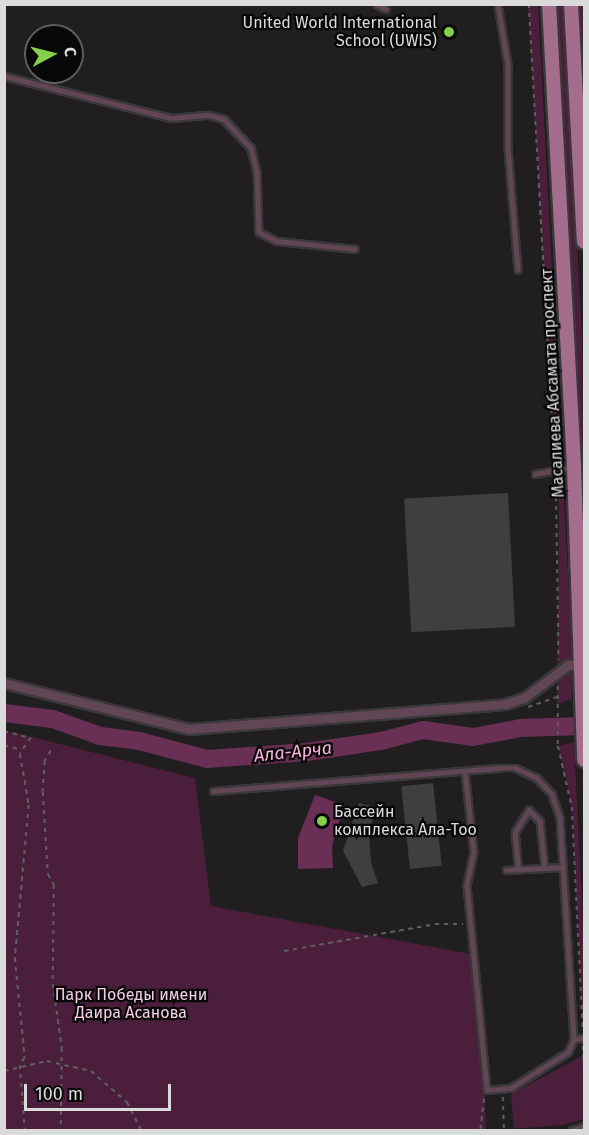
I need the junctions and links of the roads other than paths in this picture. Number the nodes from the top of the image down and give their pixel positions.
1 (376, 4) edge
2 (498, 4) edge
3 (549, 4) edge
4 (571, 4) edge
5 (386, 9) dead end
6 (4, 76) edge
7 (585, 242) edge
8 (355, 249) dead end
9 (518, 270) dead end
10 (574, 467) junction
11 (535, 474) dead end
12 (580, 664) junction
13 (4, 683) edge
14 (584, 758) edge
15 (465, 771) junction
16 (213, 791) dead end
17 (563, 867) junction
18 (545, 868) junction
19 (506, 870) dead end
20 (518, 870) junction
21 (574, 1039) junction
22 (584, 1039) edge
23 (585, 1126) edge
24 (571, 1130) edge

1 - 5 lane
2 - 9 lane
3 - 10 main road, Масалиева Абсамата проспект
4 - 7 main road
6 - 8 lane
10 - 11 lane
10 - 12 main road, Масалиева Абсамата проспект
12 - 13 street
12 - 14 main road, Масалиева Абсамата проспект
15 - 16 lane
15 - 17 lane
15 - 21 lane
17 - 18 lane
17 - 21 lane
18 - 20 lane
18 - 20 lane
19 - 20 lane
21 - 22 lane
23 - 24 lane

